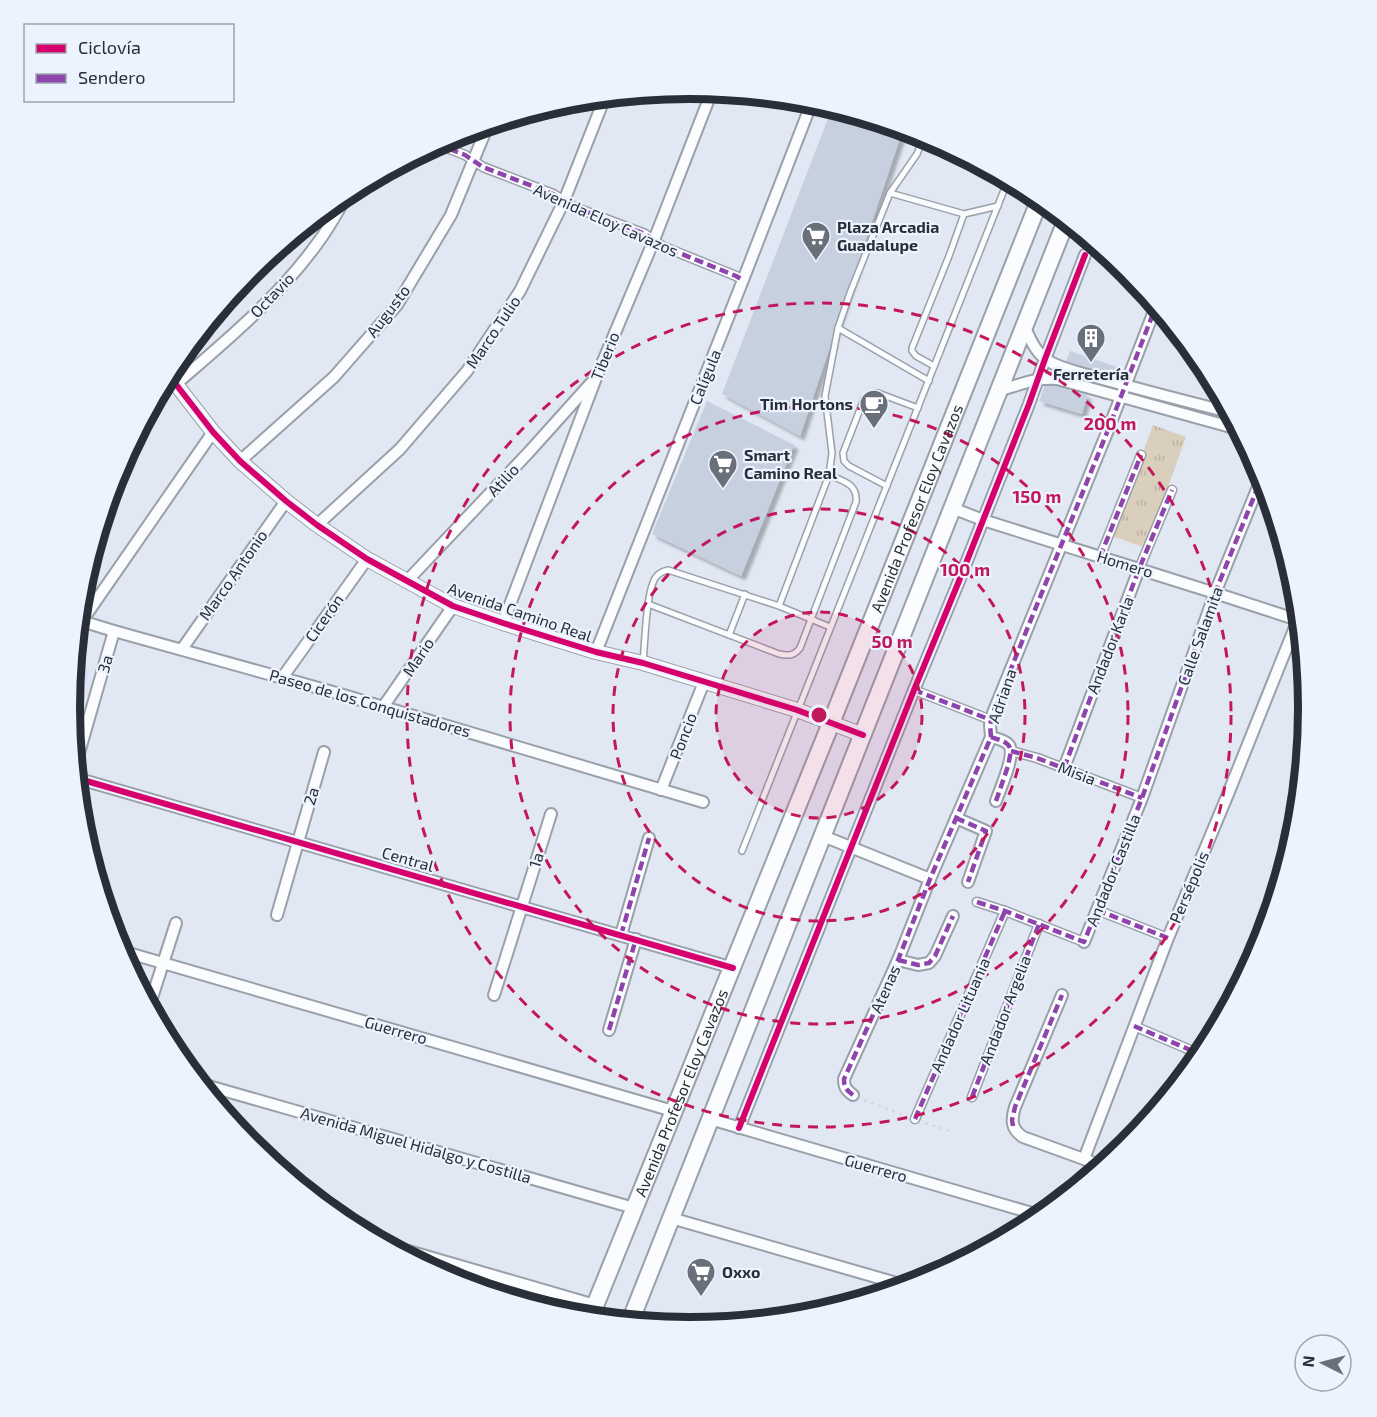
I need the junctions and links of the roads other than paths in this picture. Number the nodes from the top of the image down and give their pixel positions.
1 (708, 100) edge
2 (601, 106) edge
3 (808, 111) edge
4 (484, 135) edge
5 (920, 145) edge
6 (448, 149) edge
7 (474, 160) junction
8 (1005, 188) edge
9 (890, 193) junction
10 (564, 201) junction
11 (998, 206) junction
12 (1036, 209) edge
13 (337, 211) edge
14 (963, 214) junction
15 (1063, 228) edge
16 (654, 240) junction
17 (1085, 255) dead end
18 (743, 280) junction
19 (1153, 315) edge
20 (1024, 326) junction
21 (838, 328) junction
22 (1045, 359) junction
23 (934, 366) junction
24 (180, 374) edge
25 (596, 378) junction
26 (1038, 380) junction
27 (929, 381) junction
28 (174, 382) edge
29 (1125, 385) junction
30 (999, 390) junction
31 (1121, 397) junction
32 (918, 408) junction
33 (1218, 408) edge
34 (1224, 418) edge
35 (1222, 425) junction
36 (1228, 427) edge
37 (213, 432) junction
38 (1141, 455) dead end
39 (240, 461) junction
40 (829, 475) junction
41 (887, 486) junction
42 (1172, 490) dead end
43 (1257, 490) edge
44 (286, 501) junction
45 (952, 508) junction
46 (983, 520) junction
47 (317, 525) junction
48 (1061, 545) junction
49 (1100, 557) junction
50 (367, 559) junction
51 (1139, 569) junction
52 (407, 581) junction
53 (1215, 593) junction
54 (745, 594) junction
55 (648, 604) junction
56 (453, 606) junction
57 (779, 606) junction
58 (88, 610) edge
59 (1290, 617) edge
60 (811, 618) junction
61 (86, 623) edge
62 (503, 623) junction
63 (830, 627) junction
64 (114, 632) junction
65 (1292, 633) edge
66 (729, 635) junction
67 (182, 649) junction
68 (596, 652) junction
69 (643, 663) junction
70 (282, 678) junction
71 (704, 682) junction
72 (914, 690) junction
73 (383, 707) junction
74 (797, 710) junction
75 (991, 720) junction
76 (831, 723) junction
77 (863, 735) junction
78 (991, 737) junction
79 (81, 746) edge
80 (1011, 751) junction
81 (324, 752) dead end
82 (1064, 768) junction
83 (84, 780) edge
84 (661, 790) junction
85 (1142, 798) junction
86 (996, 801) dead end
87 (703, 802) dead end
88 (551, 814) dead end
89 (956, 818) junction
90 (823, 836) junction
91 (649, 838) dead end
92 (297, 841) junction
93 (851, 848) junction
94 (742, 851) dead end
95 (930, 879) junction
96 (968, 882) dead end
97 (977, 902) dead end
98 (522, 906) junction
99 (1097, 910) junction
100 (1005, 911) junction
101 (277, 915) dead end
102 (953, 916) dead end
103 (176, 923) dead end
104 (1039, 924) junction
105 (621, 935) junction
106 (1168, 938) junction
107 (636, 939) junction
108 (1084, 942) joint
109 (131, 954) edge
110 (898, 960) junction
111 (162, 962) junction
112 (733, 968) junction
113 (494, 995) dead end
114 (1062, 995) dead end
115 (152, 996) edge
116 (1134, 1026) junction
117 (609, 1030) dead end
118 (1192, 1051) edge
119 (212, 1087) edge
120 (852, 1095) road end
121 (972, 1097) dead end
122 (673, 1111) junction
123 (710, 1119) junction
124 (915, 1119) road end
125 (739, 1128) junction
126 (1084, 1159) junction
127 (1094, 1163) edge
128 (634, 1208) junction
129 (1030, 1213) edge
130 (671, 1218) junction
131 (417, 1254) edge
132 (437, 1260) joint
133 (893, 1282) edge
134 (557, 1293) junction
135 (554, 1302) edge
136 (588, 1309) edge
137 (593, 1309) edge
138 (633, 1314) edge

1 - 16 street, Tiberio
2 - 10 street, Marco Tulio
3 - 18 street, Calígula
4 - 7 street, Augusto
5 - 9 lane
6 - 7 street, Avenida Eloy Cavazos
7 - 10 street, Avenida Eloy Cavazos
7 - 39 street, Augusto
8 - 11 lane
9 - 14 lane
9 - 21 lane
10 - 16 street, Avenida Eloy Cavazos
10 - 47 street, Marco Tulio
11 - 14 lane
11 - 23 lane
12 - 76 main road, Avenida Profesor Eloy Cavazos
13 - 24 street, Octavio
14 - 23 lane
15 - 20 main road, Avenida Profesor Eloy Cavazos
16 - 18 street, Avenida Eloy Cavazos
16 - 25 street, Tiberio
17 - 22 street
18 - 68 street, Calígula
19 - 29 street, Adriana
20 - 22 street
20 - 30 main road, Avenida Profesor Eloy Cavazos
21 - 27 lane
21 - 40 lane
22 - 26 street
22 - 29 street
23 - 27 lane
25 - 52 street, Atilio
25 - 62 street, Tiberio
26 - 30 street
26 - 31 street
26 - 46 street
27 - 32 lane
28 - 37 street, Avenida Camino Real
29 - 31 street, Adriana
29 - 33 street
30 - 45 main road, Avenida Profesor Eloy Cavazos
31 - 35 street
31 - 48 street, Adriana
32 - 41 lane
32 - 41 lane
34 - 35 lane
35 - 36 street
37 - 39 street, Avenida Camino Real
37 - 58 street
38 - 49 street
39 - 44 street, Avenida Camino Real
40 - 57 lane
40 - 60 lane
41 - 63 lane
42 - 51 street, Andador Karla
43 - 53 street, Calle Salamita
44 - 47 street, Avenida Camino Real
44 - 67 street, Marco Antonio
45 - 46 street, Homero
45 - 77 main road, Avenida Profesor Eloy Cavazos
46 - 48 street, Homero
46 - 72 street
47 - 50 street, Avenida Camino Real
48 - 49 street, Homero
48 - 75 street, Adriana
49 - 51 street, Homero
50 - 52 street, Avenida Camino Real
50 - 70 street, Cicerón
51 - 53 street, Homero
51 - 82 street, Andador Karla
52 - 56 street, Avenida Camino Real
53 - 59 street, Homero
53 - 85 street, Calle Salamita
54 - 55 lane
54 - 57 lane
54 - 66 lane
55 - 66 lane
55 - 69 lane
56 - 62 street, Avenida Camino Real
56 - 73 street, Mario
57 - 60 lane
60 - 63 lane
60 - 66 lane
61 - 64 street, Paseo de los Conquistadores
62 - 68 street, Avenida Camino Real
63 - 74 lane
64 - 67 street, Paseo de los Conquistadores
64 - 79 street, 3a
65 - 106 street, Persépolis
67 - 70 street, Paseo de los Conquistadores
68 - 69 street, Avenida Camino Real
69 - 71 street, Avenida Camino Real
70 - 73 street, Paseo de los Conquistadores
71 - 74 street, Avenida Camino Real
71 - 84 street, Poncio
72 - 75 street
72 - 93 street
73 - 84 street, Paseo de los Conquistadores
74 - 76 street, Avenida Camino Real
74 - 94 lane
75 - 78 street, Adriana
76 - 77 street, Avenida Camino Real
76 - 112 main road, Avenida Profesor Eloy Cavazos
77 - 90 main road, Avenida Profesor Eloy Cavazos
78 - 80 street
78 - 89 street, Adriana
80 - 82 street, Misia
80 - 86 street
81 - 92 street, 2a
82 - 85 street, Misia
83 - 92 street, Central
84 - 87 street, Paseo de los Conquistadores
85 - 99 street, Andador Castilla
88 - 98 street, 1a
89 - 95 street, Adriana
89 - 96 street
90 - 93 street
90 - 123 main road, Avenida Profesor Eloy Cavazos
91 - 105 street
92 - 98 street, Central
92 - 101 street, 2a
93 - 95 street
93 - 125 street
95 - 110 street, Atenas
97 - 100 street
98 - 105 street, Central
98 - 113 street, 1a
99 - 106 street
99 - 108 street, Andador Castilla
100 - 104 street
100 - 124 street, Andador Lituania
102 - 110 street
103 - 111 street
104 - 108 street
104 - 121 street, Andador Argelia
105 - 107 street, Central
106 - 116 street, Persépolis
107 - 112 street, Central
107 - 117 street
109 - 111 street, Guerrero
110 - 120 street, Atenas
111 - 115 street
111 - 122 street, Guerrero
112 - 122 main road, Avenida Profesor Eloy Cavazos
114 - 126 street
116 - 118 street
116 - 126 street, Persépolis
119 - 128 street, Avenida Miguel Hidalgo y Costilla
122 - 128 main road, Avenida Profesor Eloy Cavazos
123 - 125 street, Guerrero
123 - 130 main road, Avenida Profesor Eloy Cavazos
125 - 129 street, Guerrero
126 - 127 street
128 - 137 main road, Avenida Profesor Eloy Cavazos
130 - 133 street
130 - 138 main road, Avenida Profesor Eloy Cavazos
131 - 132 street
132 - 134 street
134 - 135 lane
134 - 136 street

